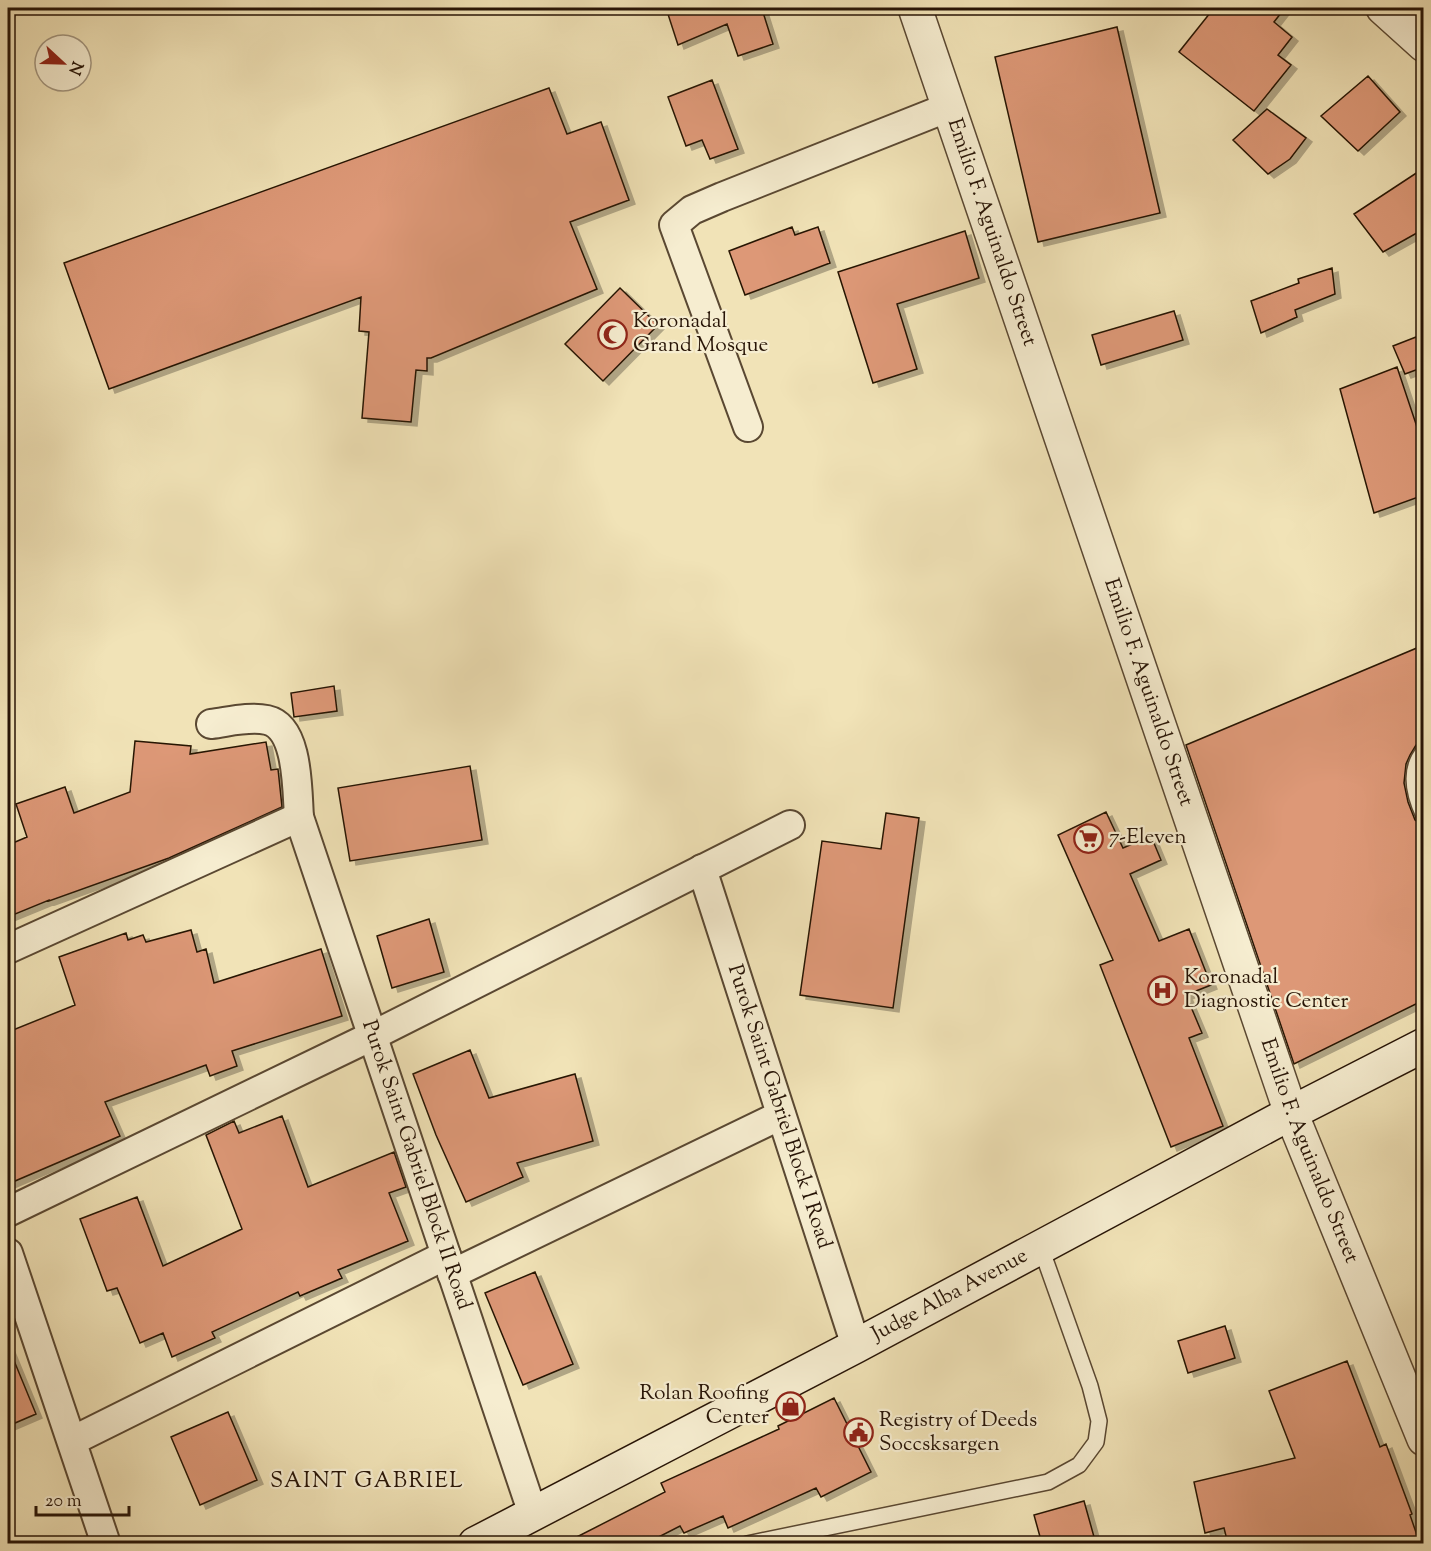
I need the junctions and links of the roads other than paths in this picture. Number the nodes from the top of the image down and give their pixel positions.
1 (915, 8) edge
2 (1383, 8) edge
3 (1424, 45) edge
4 (949, 107) junction
5 (748, 428) dead end
6 (211, 724) dead end
7 (1424, 750) edge
8 (1424, 816) edge
9 (299, 817) junction
10 (790, 825) dead end
11 (702, 869) junction
12 (8, 949) edge
13 (372, 1036) junction
14 (1424, 1045) edge
15 (1291, 1113) junction
16 (781, 1115) junction
17 (8, 1212) edge
18 (1041, 1248) junction
19 (8, 1252) edge
20 (449, 1265) junction
21 (856, 1346) junction
22 (1424, 1439) edge
23 (72, 1441) junction
24 (533, 1514) junction
25 (106, 1544) edge
26 (475, 1544) edge
27 (747, 1544) edge

1 - 4 street, Emilio F. Aguinaldo Street
2 - 3 street
4 - 5 street
4 - 15 street, Emilio F. Aguinaldo Street
6 - 9 street, Purok Saint Gabriel Block II Road
7 - 8 lane
9 - 12 street
9 - 13 street, Purok Saint Gabriel Block II Road
10 - 11 street
11 - 13 street
11 - 16 street, Purok Saint Gabriel Block I Road
13 - 17 street
13 - 20 street, Purok Saint Gabriel Block II Road
14 - 15 street, Judge Alba Avenue
15 - 18 street, Judge Alba Avenue
15 - 22 street, Emilio F. Aguinaldo Street
16 - 20 street
16 - 21 street, Purok Saint Gabriel Block I Road
18 - 21 street, Judge Alba Avenue
18 - 27 lane
19 - 23 street
20 - 23 street
20 - 24 street, Purok Saint Gabriel Block II Road
21 - 24 street, Judge Alba Avenue
23 - 25 street
24 - 26 street, Judge Alba Avenue

